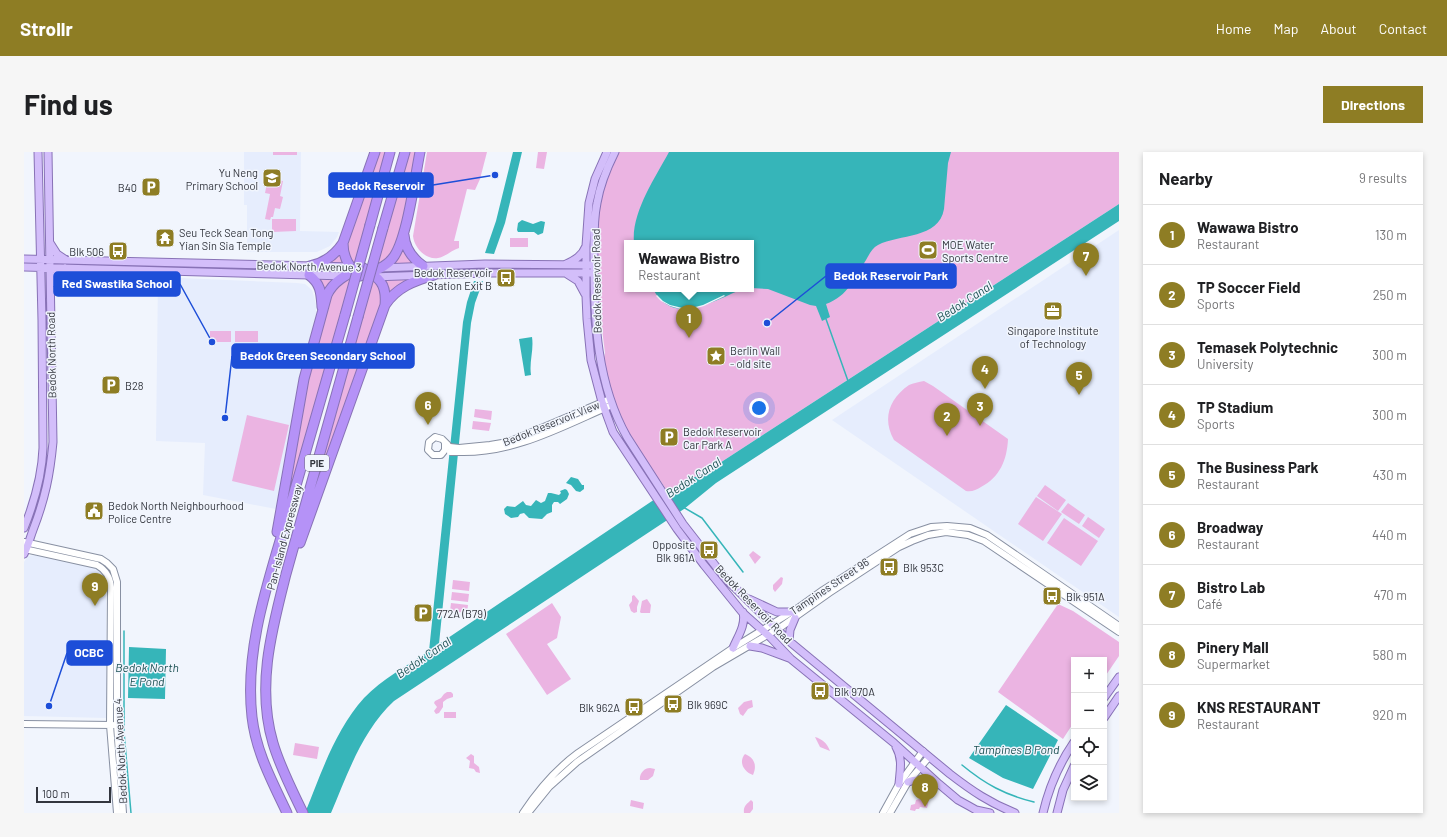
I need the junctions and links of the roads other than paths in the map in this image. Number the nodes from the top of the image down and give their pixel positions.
1 (38, 152) edge
2 (48, 152) edge
3 (375, 152) edge
4 (390, 152) edge
5 (405, 152) edge
6 (420, 152) edge
7 (607, 152) edge
8 (615, 152) edge
9 (404, 229) junction
10 (50, 241) junction
11 (343, 243) junction
12 (586, 246) junction
13 (24, 259) edge
14 (40, 259) junction
15 (50, 259) junction
16 (66, 260) junction
17 (586, 265) junction
18 (423, 266) junction
19 (562, 266) junction
20 (594, 266) junction
21 (24, 267) edge
22 (41, 268) junction
23 (50, 268) junction
24 (65, 268) junction
25 (380, 268) junction
26 (310, 270) junction
27 (362, 272) junction
28 (594, 273) junction
29 (567, 274) junction
30 (586, 274) junction
31 (434, 275) junction
32 (344, 276) junction
33 (50, 288) junction
34 (586, 296) junction
35 (385, 305) junction
36 (321, 314) junction
37 (611, 402) junction
38 (603, 406) junction
39 (448, 447) junction
40 (442, 454) junction
41 (46, 493) junction
42 (36, 495) junction
43 (680, 526) junction
44 (24, 528) edge
45 (25, 548) edge
46 (277, 549) junction
47 (745, 597) junction
48 (277, 611) junction
49 (742, 612) junction
50 (793, 615) junction
51 (772, 624) junction
52 (1119, 626) edge
53 (762, 630) junction
54 (777, 630) junction
55 (1119, 632) edge
56 (768, 635) junction
57 (789, 641) junction
58 (750, 646) junction
59 (733, 648) junction
60 (791, 659) junction
61 (1119, 677) edge
62 (1107, 694) edge
63 (1119, 696) edge
64 (1107, 714) edge
65 (24, 720) edge
66 (113, 723) junction
67 (24, 724) edge
68 (894, 744) junction
69 (1071, 747) edge
70 (923, 752) junction
71 (929, 757) junction
72 (915, 762) junction
73 (920, 767) junction
74 (1071, 773) edge
75 (908, 782) junction
76 (898, 784) junction
77 (939, 784) junction
78 (302, 810) edge
79 (117, 813) edge
80 (123, 813) edge
81 (286, 813) edge
82 (523, 813) edge
83 (528, 813) edge
84 (883, 813) edge
85 (890, 813) edge
86 (990, 813) edge
87 (1015, 813) edge
88 (1043, 813) edge
89 (1057, 813) edge

1 - 14 main road, Bedok North Road
2 - 10 main road, Bedok North Road
3 - 11 highway
4 - 46 highway, Pan-Island Expressway / PIE, bridge
5 - 48 highway, Pan-Island Expressway / PIE, bridge
6 - 9 highway
7 - 12 main road, Bedok Reservoir Road
8 - 20 main road, Bedok Reservoir Road
9 - 18 highway
9 - 25 highway
10 - 15 main road, Bedok North Road
10 - 16 main road
11 - 26 highway
11 - 27 highway
12 - 17 main road, Bedok Reservoir Road
12 - 19 main road
13 - 14 main road, Bedok North Avenue 3
14 - 15 main road, Bedok North Avenue 3
14 - 22 main road, Bedok North Road
15 - 16 main road, Bedok North Avenue 3
15 - 23 main road, Bedok North Road
16 - 26 main road, Bedok North Avenue 3
17 - 19 main road
17 - 20 main road
17 - 30 main road, Bedok Reservoir Road
18 - 19 main road
18 - 25 main road
20 - 28 main road, Bedok Reservoir Road
21 - 22 main road, Bedok North Avenue 3
22 - 23 main road, Bedok North Avenue 3
22 - 42 main road, Bedok North Road
23 - 24 main road, Bedok North Avenue 3
23 - 33 main road, Bedok North Road
24 - 26 main road, Bedok North Avenue 3
24 - 33 main road
25 - 27 highway
26 - 27 main road, Bedok North Avenue 3
26 - 32 main road, Bedok North Avenue 3
26 - 36 highway
27 - 31 main road, Bedok North Avenue 3
27 - 32 highway
27 - 35 highway
28 - 30 main road, Bedok North Avenue 3
28 - 37 main road, Bedok Reservoir Road
29 - 30 main road, Bedok North Avenue 3
29 - 31 main road, Bedok North Avenue 3
29 - 34 main road
30 - 34 main road, Bedok Reservoir Road
31 - 35 highway
32 - 36 highway
33 - 41 main road, Bedok North Road
34 - 38 main road, Bedok Reservoir Road
35 - 48 highway
36 - 46 highway
37 - 38 street, Bedok Reservoir View
37 - 43 main road, Bedok Reservoir Road
38 - 39 street, Bedok Reservoir View, bridge
38 - 43 main road, Bedok Reservoir Road
39 - 40 street, Bedok Reservoir View
39 - 40 street
39 - 40 street, Bedok Reservoir View
41 - 42 main road
41 - 45 main road, Bedok North Road
42 - 44 main road, Bedok North Road
43 - 47 main road, Bedok Reservoir Road
43 - 49 main road, Bedok Reservoir Road
45 - 66 street, Bedok North Avenue 4
46 - 81 highway, Pan-Island Expressway / PIE
47 - 50 main road
47 - 51 main road, Bedok Reservoir Road
48 - 78 highway, Pan-Island Expressway / PIE
49 - 53 main road, Bedok Reservoir Road
49 - 59 main road
50 - 51 street, Tampines Street 96
50 - 52 street, Tampines Street 96
50 - 54 street, Tampines Street 96
50 - 55 street, Tampines Street 96
50 - 57 main road
51 - 53 street, Tampines Street 96
51 - 54 main road, Bedok Reservoir Road
53 - 56 main road, Bedok Reservoir Road
53 - 59 street, Tampines Street 96
54 - 56 street, Tampines Street 96
54 - 57 main road, Bedok Reservoir Road
56 - 58 street, Tampines Street 96
56 - 60 main road, Bedok Reservoir Road
57 - 70 main road, Bedok Reservoir Road
58 - 60 main road
58 - 83 street, Tampines Street 96
59 - 82 street, Tampines Street 96
60 - 68 main road, Bedok Reservoir Road
61 - 62 main road
63 - 64 main road
65 - 66 street
66 - 67 street
66 - 79 street, Bedok North Avenue 4
66 - 80 street, Bedok North Avenue 4
68 - 72 main road, Bedok Reservoir Road
68 - 76 main road
69 - 88 main road
70 - 71 main road, Bedok Reservoir Road
70 - 72 street
71 - 73 street
71 - 87 main road, Bedok Reservoir Road
72 - 73 main road, Bedok Reservoir Road
72 - 76 street
73 - 75 street
73 - 77 main road, Bedok Reservoir Road
74 - 89 main road
75 - 77 main road
75 - 85 street
76 - 84 street
77 - 86 main road, Bedok Reservoir Road

